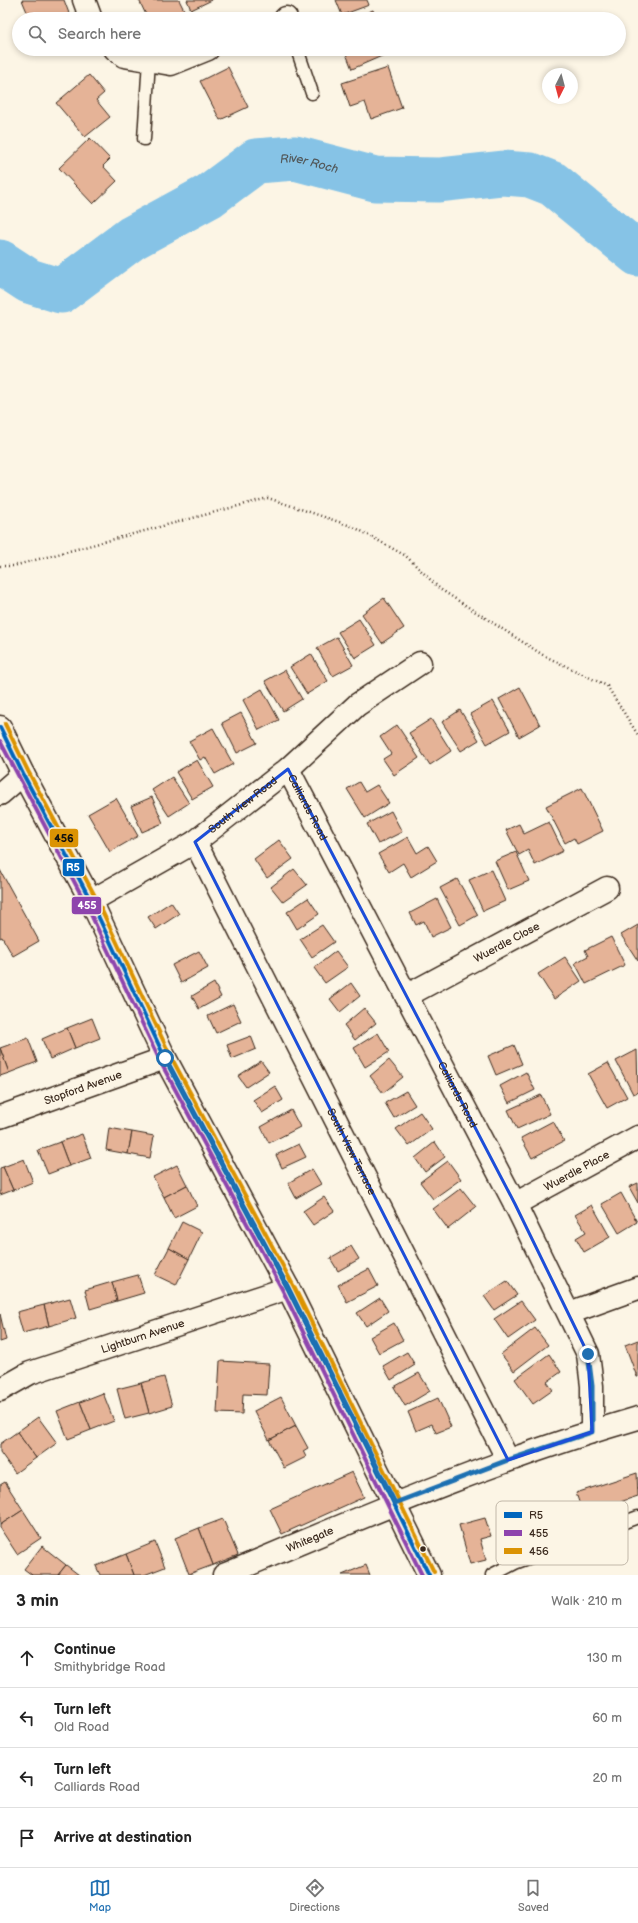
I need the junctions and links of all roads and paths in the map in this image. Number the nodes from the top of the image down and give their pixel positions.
1 (84, 0) edge
2 (88, 12) edge
3 (124, 56) edge
4 (191, 56) edge
5 (299, 56) edge
6 (149, 60) junction
7 (312, 93) dead end
8 (144, 139) dead end
9 (0, 566) edge
10 (420, 663) dead end
11 (0, 727) edge
12 (638, 735) edge
13 (288, 768) junction
14 (23, 774) junction
15 (0, 794) edge
16 (195, 842) junction
17 (607, 888) dead end
18 (91, 901) junction
19 (406, 996) junction
20 (165, 1058) junction
21 (0, 1117) edge
22 (638, 1137) edge
23 (515, 1204) junction
24 (288, 1288) junction
25 (638, 1288) edge
26 (569, 1313) junction
27 (0, 1390) edge
28 (638, 1418) edge
29 (592, 1432) junction
30 (508, 1460) junction
31 (395, 1503) junction
32 (638, 1517) edge
33 (628, 1521) edge
34 (511, 1565) edge
35 (224, 1575) edge
36 (429, 1575) edge
37 (492, 1575) edge

1 - 2 street
3 - 6 street
4 - 6 street
5 - 7 lane
6 - 8 lane
9 - 12 path
10 - 13 street, South View Road
11 - 14 street
13 - 16 street, South View Road
13 - 19 street, Calliards Road
14 - 15 street
14 - 18 street
16 - 18 street, South View Road
16 - 30 street, South View Terrace
17 - 19 street, Wuerdle Close
18 - 20 street
19 - 23 street, Calliards Road
20 - 21 street, Stopford Avenue
20 - 24 street
22 - 23 street, Wuerdle Place
23 - 26 street, Calliards Road
24 - 27 street, Lightburn Avenue
24 - 31 street
25 - 26 street
26 - 29 street, Calliards Road
28 - 29 street, Whitegate
29 - 30 street, Whitegate
30 - 31 street, Whitegate
31 - 35 street, Whitegate
31 - 36 street
32 - 33 lane
34 - 37 lane

